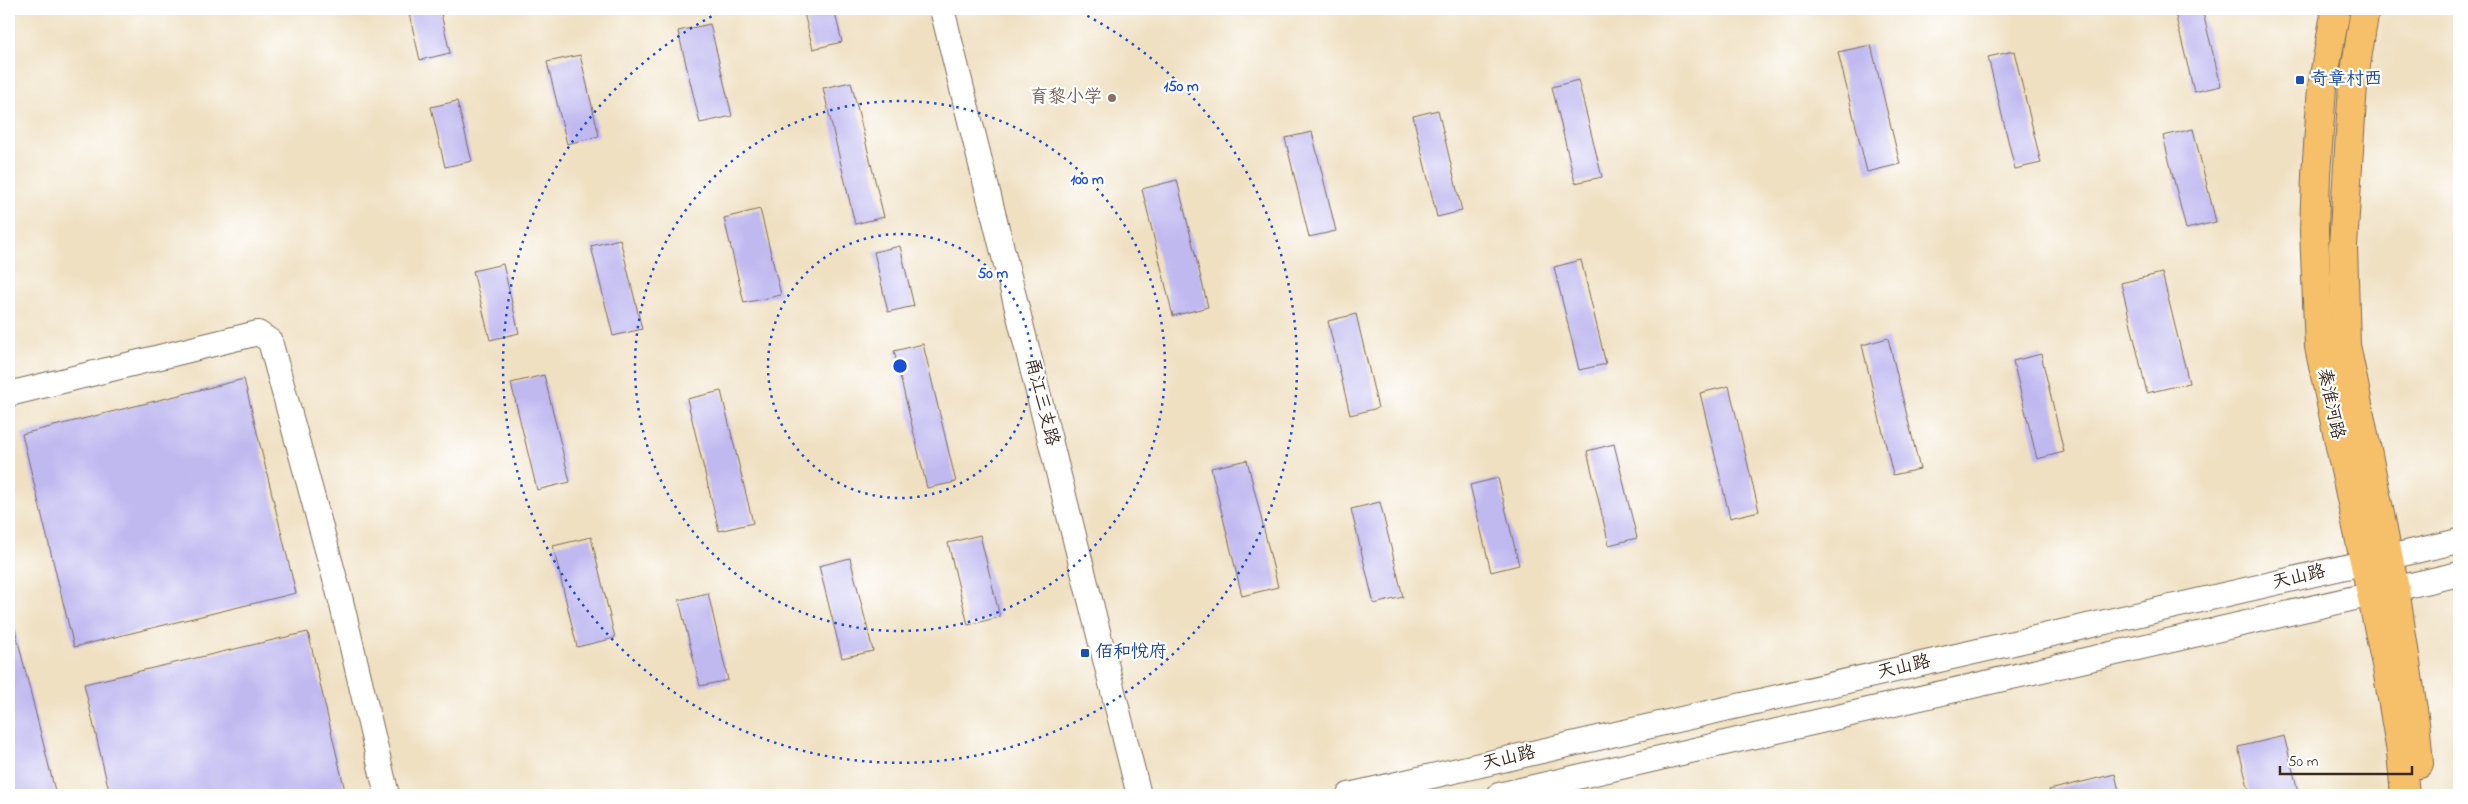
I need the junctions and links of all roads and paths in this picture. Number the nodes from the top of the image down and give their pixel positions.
1 (942, 9) edge
2 (2336, 9) edge
3 (2365, 9) edge
4 (9, 394) edge
5 (2459, 541) edge
6 (2375, 561) junction
7 (2459, 574) edge
8 (2382, 591) junction
9 (387, 795) edge
10 (1139, 795) edge
11 (1348, 795) edge
12 (1499, 795) edge
13 (2405, 795) edge
14 (2421, 795) edge

1 - 10 street, 甬江三支路
2 - 6 main road, 秦淮河路
3 - 6 main road, 秦淮河路
4 - 9 street
5 - 6 street, 天山路
6 - 8 main road, 秦淮河路
6 - 11 street, 天山路
7 - 8 street, 天山路
8 - 12 street, 天山路
8 - 13 main road, 秦淮河路
8 - 14 main road, 秦淮河路

